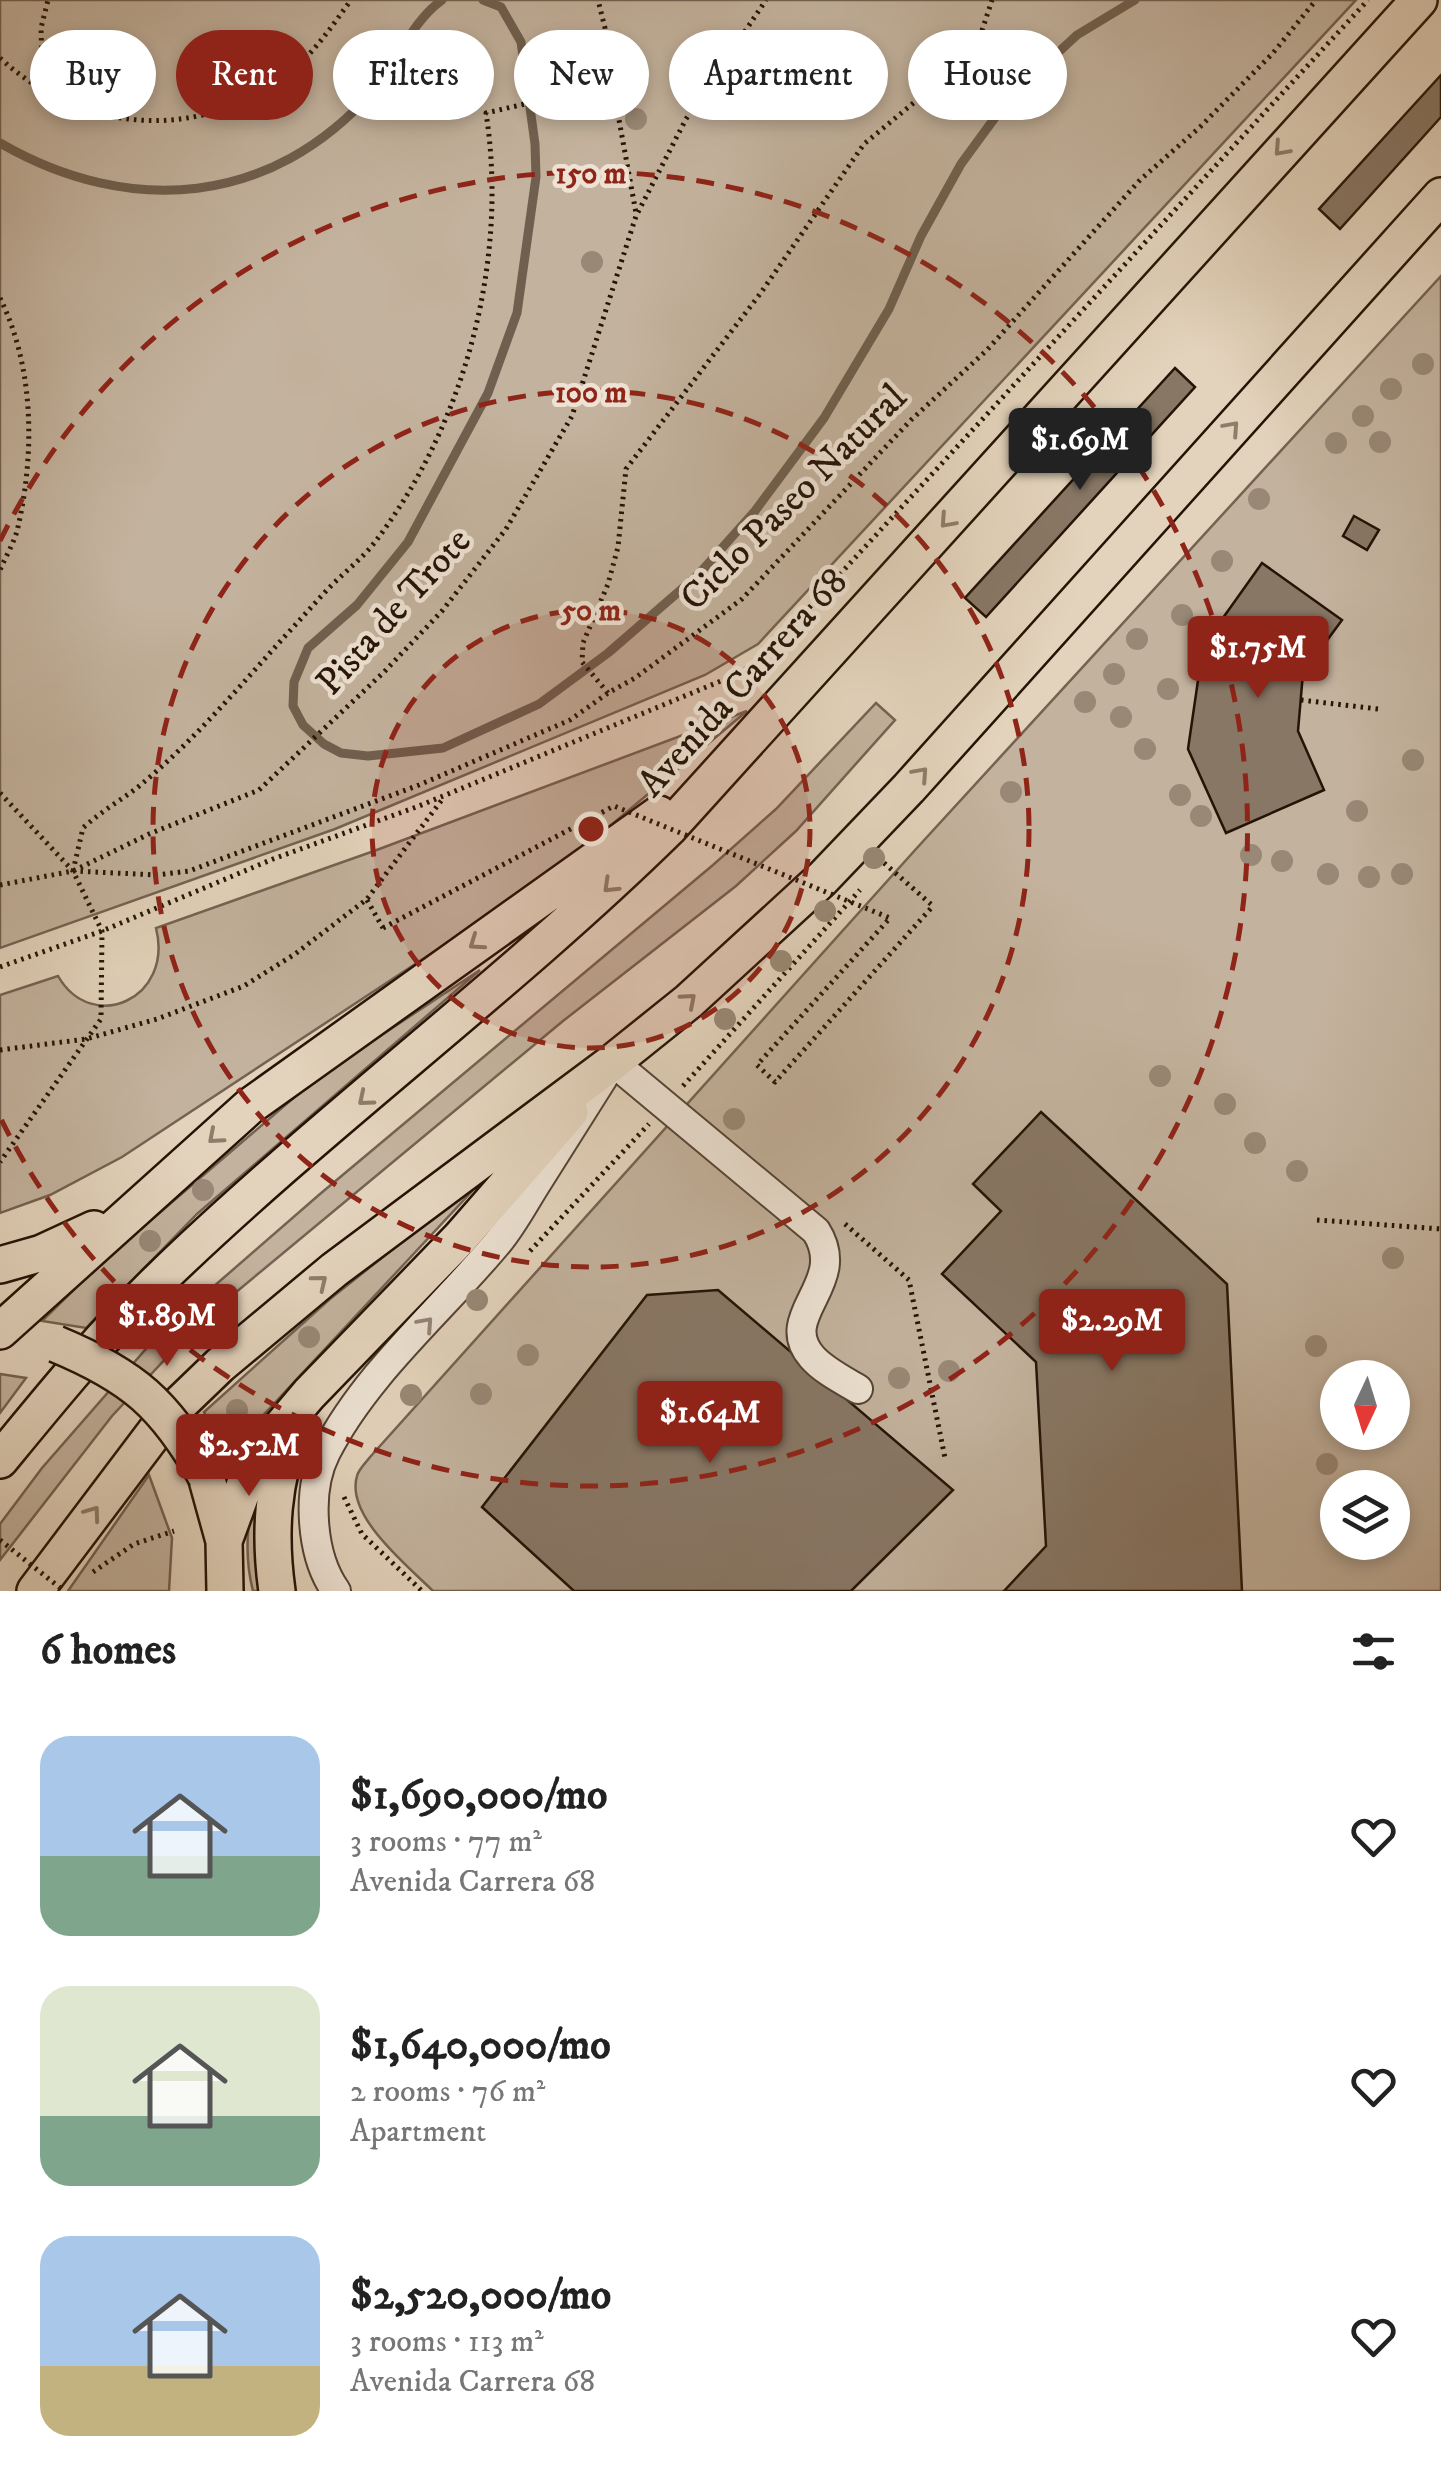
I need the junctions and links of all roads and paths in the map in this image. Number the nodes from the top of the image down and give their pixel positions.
1 (48, 0) edge
2 (598, 0) edge
3 (766, 0) edge
4 (992, 0) edge
5 (1316, 0) edge
6 (1368, 0) edge
7 (1419, 0) edge
8 (347, 2) edge
9 (41, 30) edge
10 (606, 30) edge
11 (0, 58) edge
12 (30, 82) edge
13 (514, 108) edge
14 (144, 120) edge
15 (618, 120) edge
16 (1441, 196) edge
17 (636, 216) junction
18 (0, 298) edge
19 (0, 570) edge
20 (608, 692) junction
21 (1300, 700) dead end
22 (1378, 709) dead end
23 (727, 766) junction
24 (0, 794) edge
25 (446, 794) junction
26 (884, 863) dead end
27 (74, 871) junction
28 (0, 886) edge
29 (367, 899) junction
30 (102, 931) junction
31 (0, 966) edge
32 (86, 1039) junction
33 (0, 1050) edge
34 (613, 1062) junction
35 (0, 1162) edge
36 (131, 1211) junction
37 (1317, 1220) dead end
38 (1441, 1229) edge
39 (0, 1265) edge
40 (0, 1332) edge
41 (858, 1390) dead end
42 (309, 1394) junction
43 (0, 1460) edge
44 (352, 1519) dead end
45 (174, 1532) dead end
46 (0, 1540) edge
47 (224, 1541) junction
48 (86, 1578) dead end
49 (35, 1591) edge
50 (64, 1591) edge
51 (225, 1591) edge
52 (277, 1591) edge
53 (336, 1591) edge
54 (422, 1591) edge

1 - 9 path
2 - 10 path
3 - 17 path, Pista de Trote
4 - 20 path
5 - 20 path, Ciclo Paseo Natural
6 - 25 path
7 -> 23 main road, Avenida Carrera 68
8 - 14 path
11 - 12 path
13 - 27 path
15 - 17 path
34 -> 16 main road
17 - 27 path, Pista de Trote
18 - 19 path
20 - 27 path, Ciclo Paseo Natural
21 - 22 path
23 -> 36 main road
23 -> 43 main road, Avenida Carrera 68
24 - 27 path
25 - 29 path
25 - 30 path
26 - 29 path, bridge
27 - 28 path
27 - 30 path
29 - 32 path
30 - 31 path
30 - 32 path
32 - 33 path
32 - 35 path
34 - 41 lane
34 - 42 main road
49 -> 34 main road
53 -> 34 lane
36 - 39 main road
36 - 40 main road
37 - 38 path
40 - 47 main road, bridge
42 - 47 main road
42 - 52 main road
44 - 54 path
45 - 48 path
46 - 50 path, bridge
47 - 51 main road

